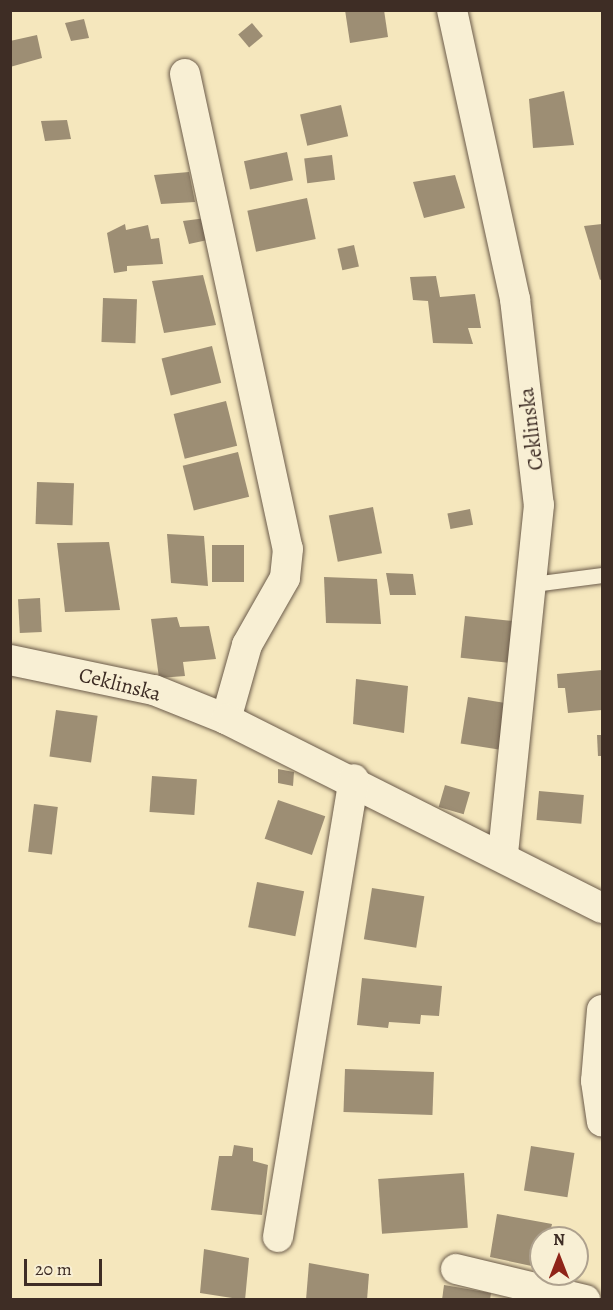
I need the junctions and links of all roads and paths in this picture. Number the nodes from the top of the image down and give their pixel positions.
1 (452, 10) edge
2 (185, 74) dead end
3 (603, 575) edge
4 (534, 584) junction
5 (10, 660) edge
6 (226, 718) junction
7 (354, 778) junction
8 (503, 854) junction
9 (603, 908) edge
10 (603, 1010) edge
11 (603, 1122) edge
12 (279, 1237) dead end
13 (456, 1269) dead end
14 (585, 1299) edge

1 - 4 street, Ceklinska
2 - 6 street
3 - 4 lane
4 - 8 street, Ceklinska
5 - 6 street, Ceklinska
6 - 7 street, Ceklinska
7 - 8 street, Ceklinska
7 - 12 street
8 - 9 street, Ceklinska
10 - 11 street
13 - 14 street

